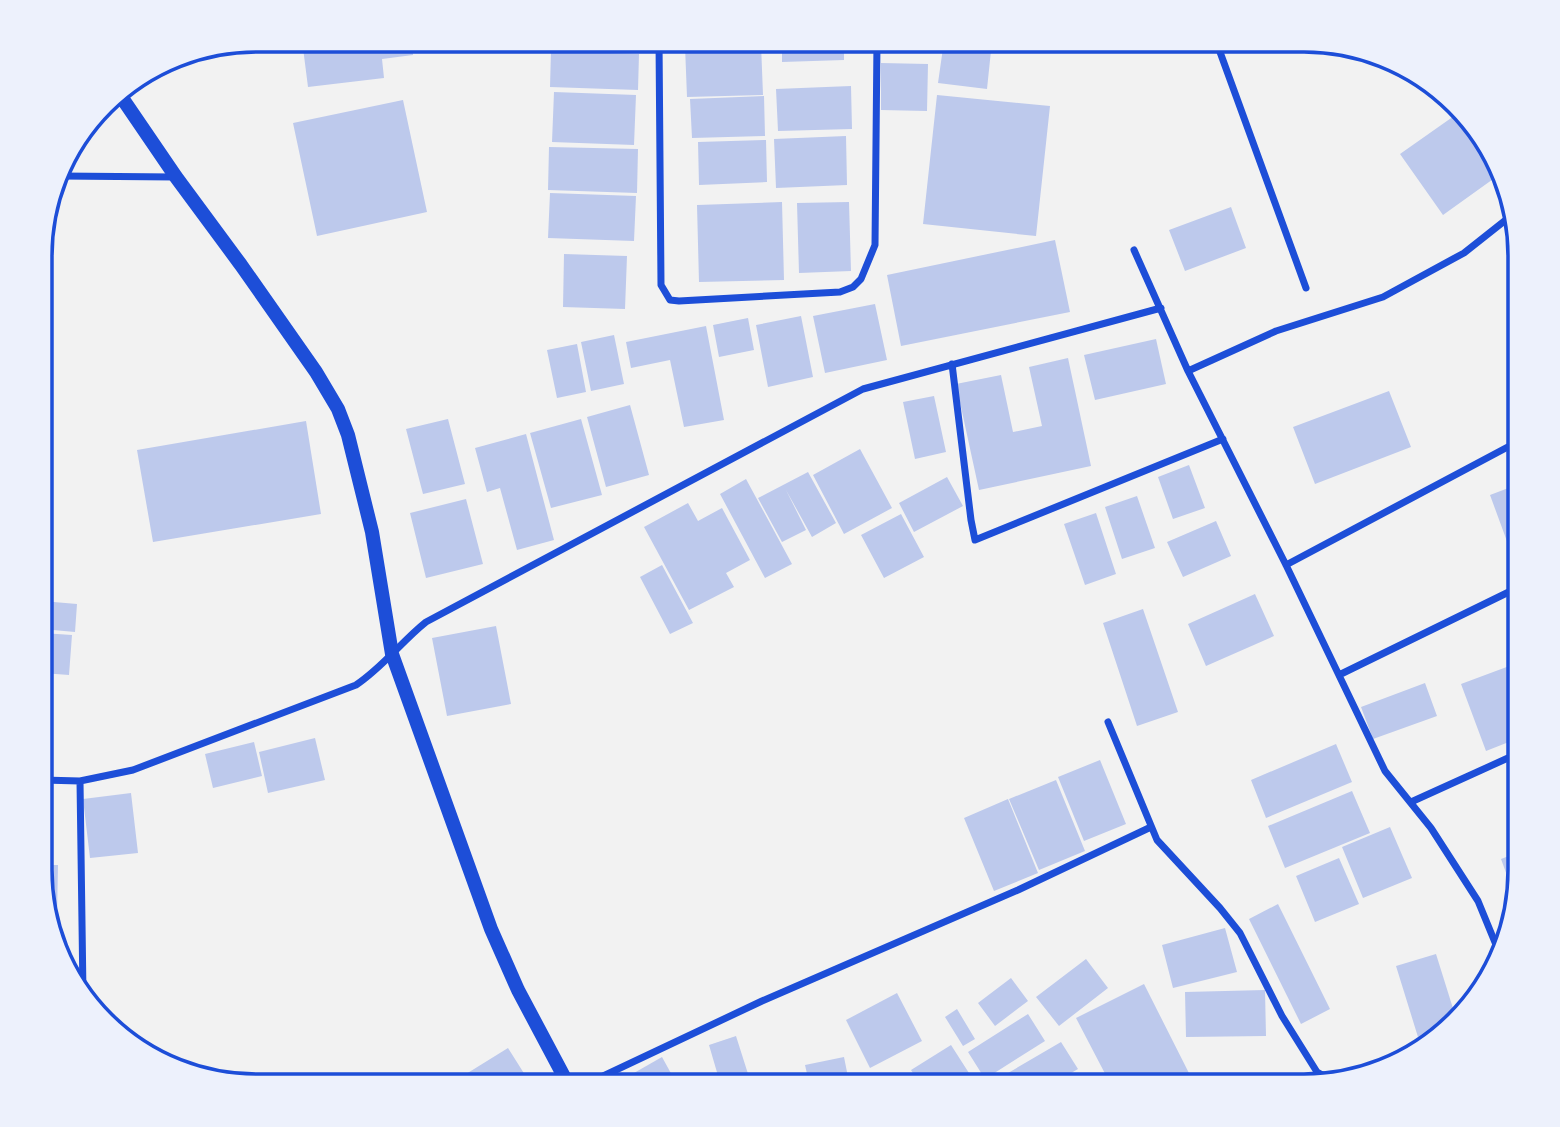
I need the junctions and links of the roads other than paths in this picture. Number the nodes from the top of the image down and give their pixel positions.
1 (659, 52) edge
2 (877, 53) edge
3 (1220, 53) edge
4 (124, 101) edge
5 (69, 176) edge
6 (176, 177) junction
7 (1504, 221) edge
8 (1134, 250) dead end
9 (1306, 288) dead end
10 (1161, 308) junction
11 (952, 364) junction
12 (1188, 371) junction
13 (1223, 439) junction
14 (1507, 447) edge
15 (1286, 565) junction
16 (1507, 593) edge
17 (392, 654) junction
18 (1339, 675) junction
19 (1108, 722) dead end
20 (1507, 758) edge
21 (53, 780) edge
22 (80, 781) junction
23 (1410, 802) junction
24 (1151, 827) junction
25 (1495, 942) edge
26 (83, 976) edge
27 (563, 1074) edge
28 (607, 1074) edge
29 (1320, 1074) edge

1 - 2 street
3 - 9 street
4 - 6 main road
5 - 6 street
6 - 17 main road
7 - 12 street
8 - 10 street
10 - 11 street
10 - 12 street
11 - 13 street
11 - 17 street
12 - 13 street
13 - 15 street
14 - 15 street
15 - 18 street
16 - 18 street
17 - 22 street
17 - 27 main road
18 - 23 street
19 - 24 street
20 - 23 street
21 - 22 street
22 - 26 street
23 - 25 street
24 - 28 street
24 - 29 street

